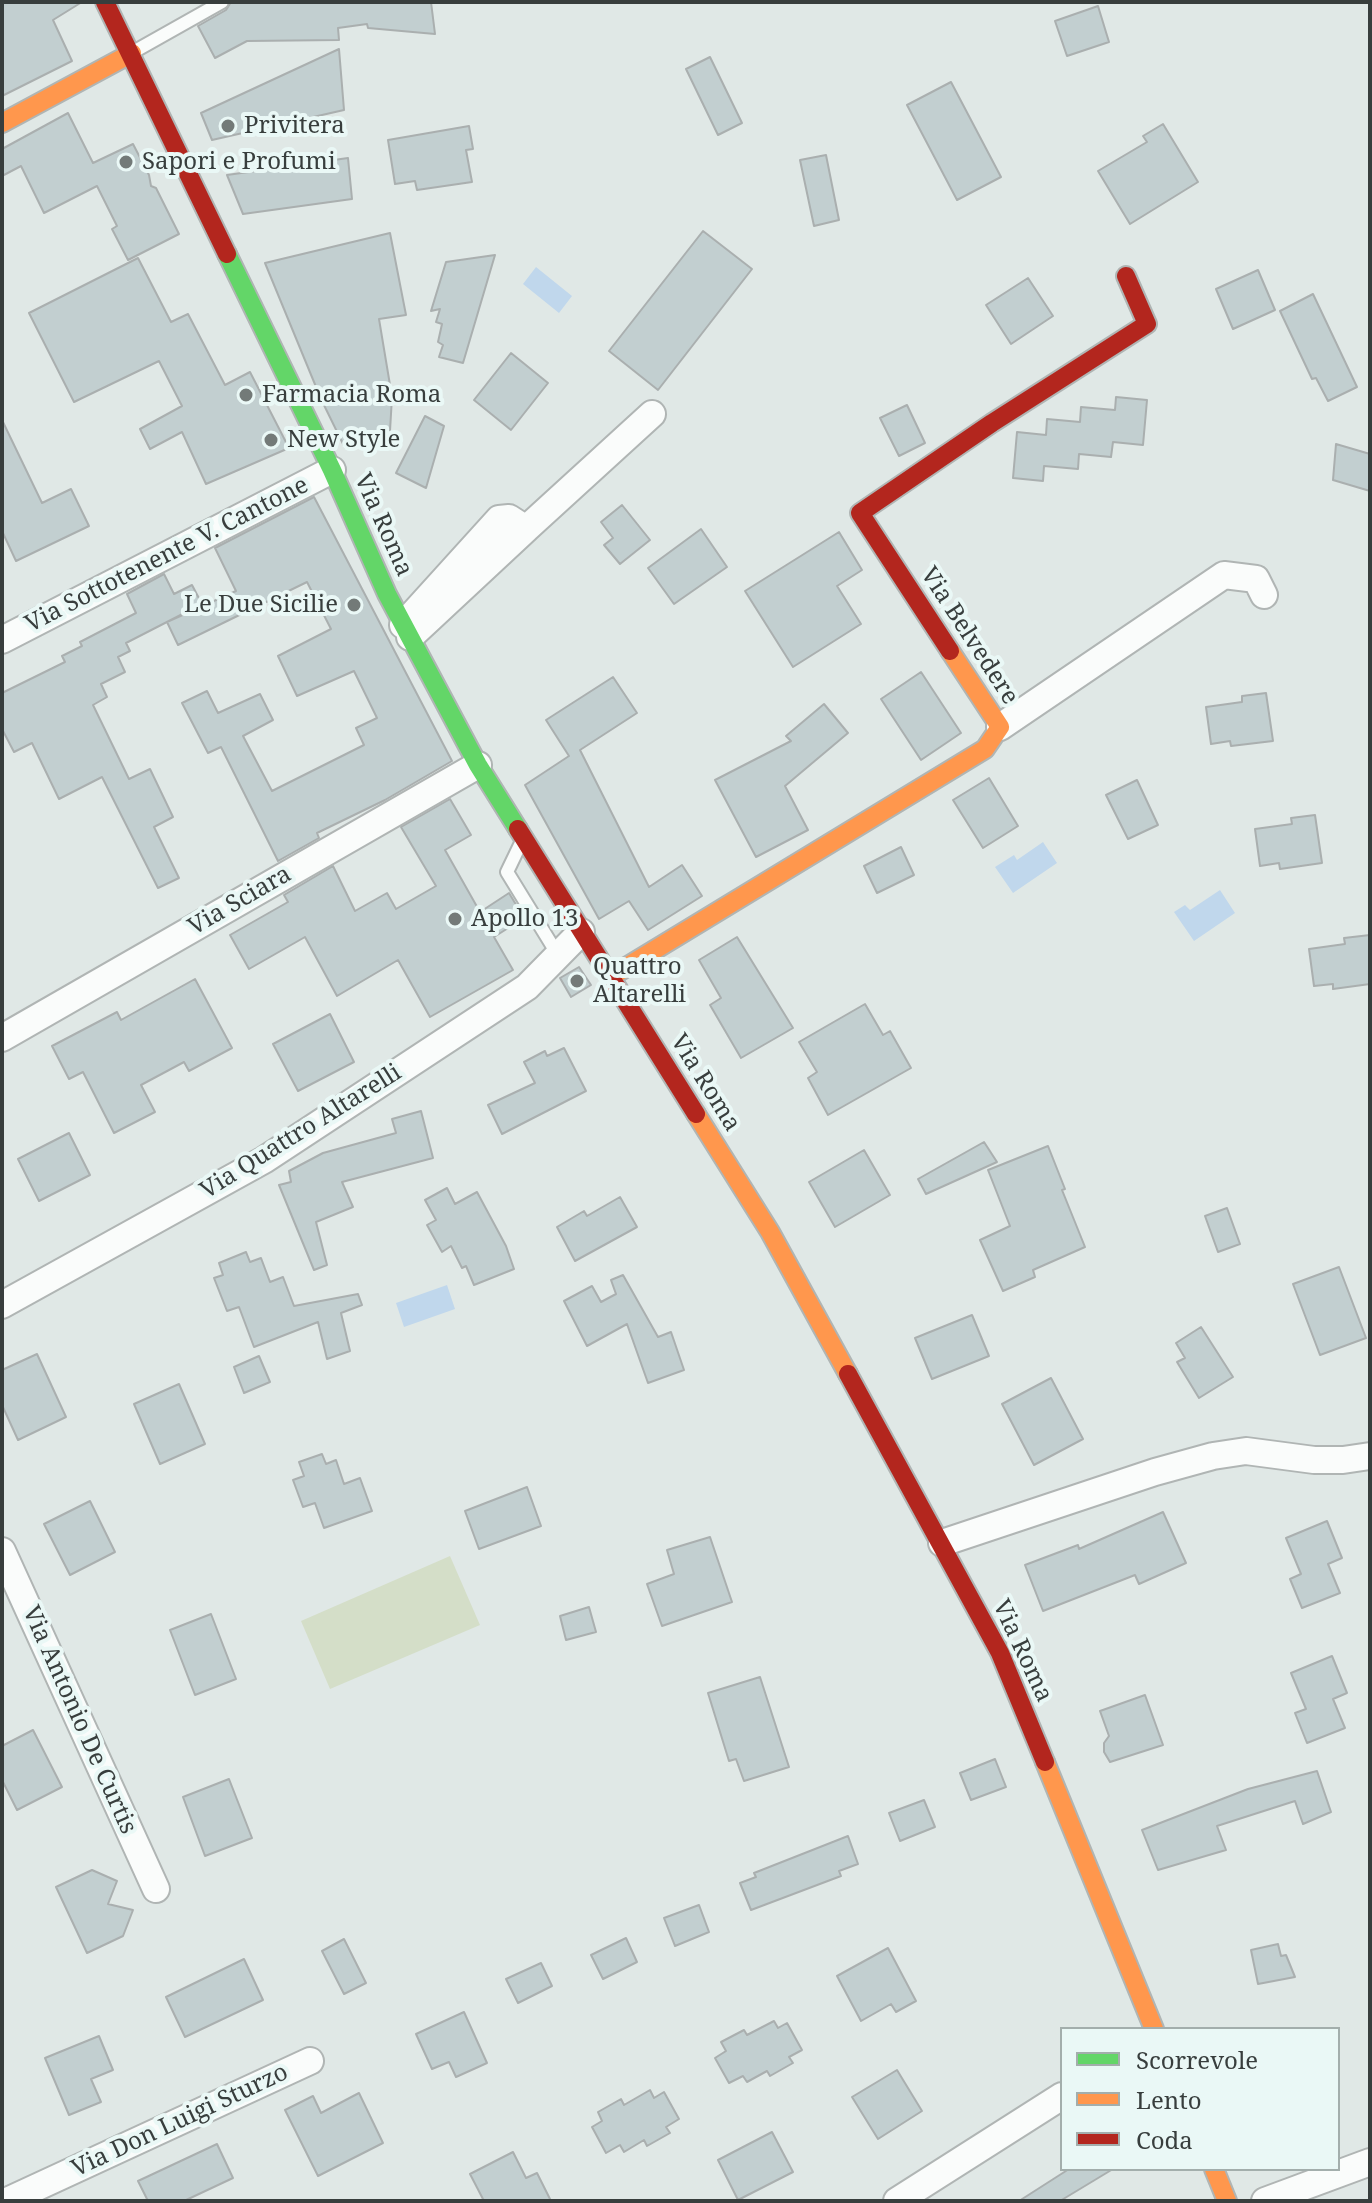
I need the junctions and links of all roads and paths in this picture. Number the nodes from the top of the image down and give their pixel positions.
1 (105, 2) edge
2 (222, 2) edge
3 (132, 53) junction
4 (2, 123) edge
5 (1126, 276) dead end
6 (652, 414) dead end
7 (332, 470) junction
8 (1264, 595) dead end
9 (406, 631) junction
10 (2, 640) edge
11 (1000, 727) junction
12 (478, 765) junction
13 (523, 839) junction
14 (581, 932) junction
15 (558, 955) junction
16 (610, 977) junction
17 (2, 1038) edge
18 (2, 1305) edge
19 (1370, 1456) edge
20 (942, 1543) junction
21 (2, 1551) edge
22 (156, 1889) dead end
23 (1153, 2027) edge
24 (310, 2061) dead end
25 (1060, 2097) edge
26 (1370, 2162) edge
27 (1215, 2171) edge
28 (7, 2201) edge
29 (897, 2201) edge
30 (1227, 2201) edge
31 (1265, 2201) edge

1 - 3 main road, Via Roma
2 - 3 lane
3 - 4 main road
3 - 7 main road, Via Roma
5 - 11 main road, Via Belvedere
6 - 9 street
7 - 9 main road, Via Roma
7 - 10 street, Via Sottotenente V. Cantone
8 - 11 street
9 - 12 main road, Via Roma
11 - 16 main road, Via Belvedere
12 - 13 main road, Via Roma
12 - 17 street, Via Sciara
13 - 14 main road, Via Roma
13 - 15 lane
14 - 15 street, Via Quattro Altarelli
14 - 16 main road, Via Roma
15 - 18 street, Via Quattro Altarelli
16 - 20 main road, Via Roma
19 - 20 street
20 - 23 main road, Via Roma
21 - 22 street, Via Antonio De Curtis
24 - 28 street, Via Don Luigi Sturzo
25 - 29 street
26 - 31 street
27 - 30 main road

